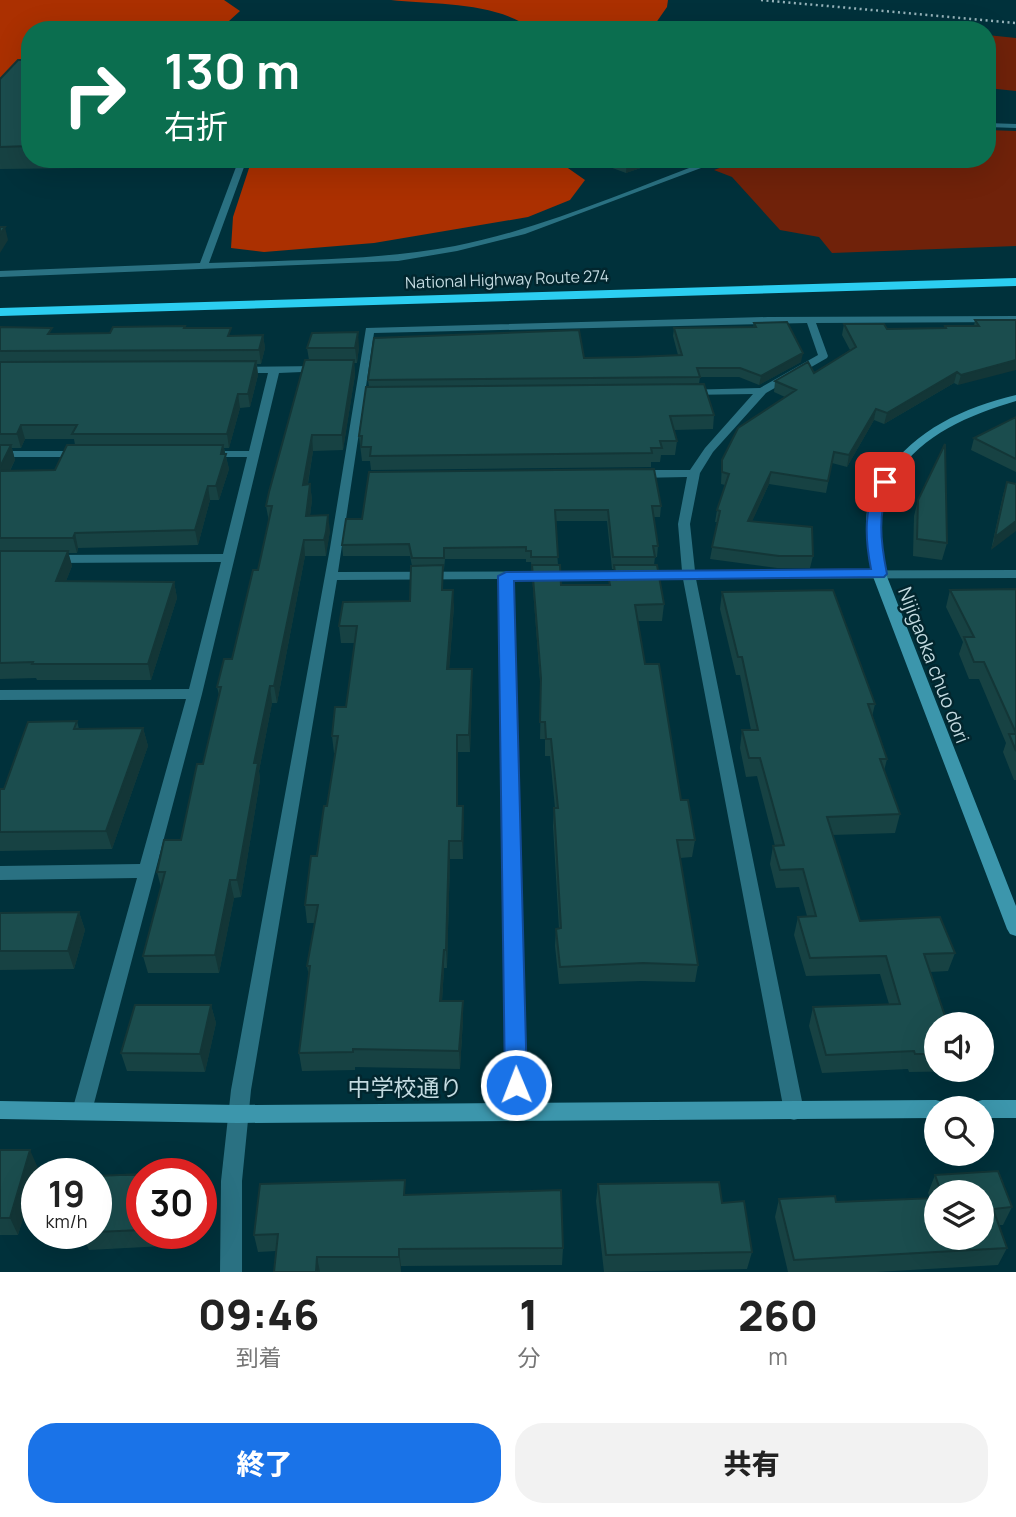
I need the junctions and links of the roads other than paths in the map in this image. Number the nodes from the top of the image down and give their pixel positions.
1 (996, 125) edge
2 (1016, 126) edge
3 (240, 168) edge
4 (696, 168) edge
5 (204, 265) junction
6 (1016, 269) edge
7 (0, 274) edge
8 (1016, 282) edge
9 (0, 298) edge
10 (0, 312) edge
11 (1016, 319) edge
12 (811, 320) junction
13 (338, 369) edge
14 (220, 370) edge
15 (274, 370) junction
16 (762, 391) junction
17 (679, 392) edge
18 (1016, 398) edge
19 (0, 454) edge
20 (94, 454) edge
21 (201, 454) edge
22 (254, 454) junction
23 (625, 474) edge
24 (694, 474) junction
25 (229, 558) junction
26 (40, 559) edge
27 (879, 574) junction
28 (1016, 574) edge
29 (330, 576) junction
30 (506, 576) junction
31 (689, 576) junction
32 (195, 694) junction
33 (0, 695) edge
34 (145, 871) junction
35 (0, 873) edge
36 (1016, 929) edge
37 (1016, 1108) edge
38 (924, 1109) edge
39 (994, 1109) edge
40 (0, 1110) edge
41 (82, 1111) junction
42 (794, 1111) junction
43 (516, 1112) junction
44 (237, 1114) junction
45 (231, 1272) edge

1 - 2 street
3 - 5 street
4 - 5 street
5 - 7 street
6 - 9 highway, National Highway Route 274
8 - 10 highway, National Highway Route 274
11 - 12 street
12 - 16 street
12 - 29 street
13 - 15 street
14 - 15 street
15 - 22 street
16 - 17 street
16 - 24 street
18 - 27 street, Nijigaoka chuo dori
19 - 20 street
21 - 22 street
22 - 25 street
23 - 24 street
24 - 31 street
25 - 26 street
25 - 32 street
27 - 28 street
27 - 31 street
27 - 36 street, Nijigaoka chuo dori
29 - 30 street
29 - 44 street
30 - 31 street
30 - 43 street
31 - 42 street
32 - 33 street
32 - 34 street
34 - 35 street
34 - 41 street
37 - 39 street
38 - 42 street, 中学校通り
40 - 41 street, 中学校通り
41 - 44 street, 中学校通り
42 - 43 street, 中学校通り
43 - 44 street, 中学校通り
44 - 45 street

